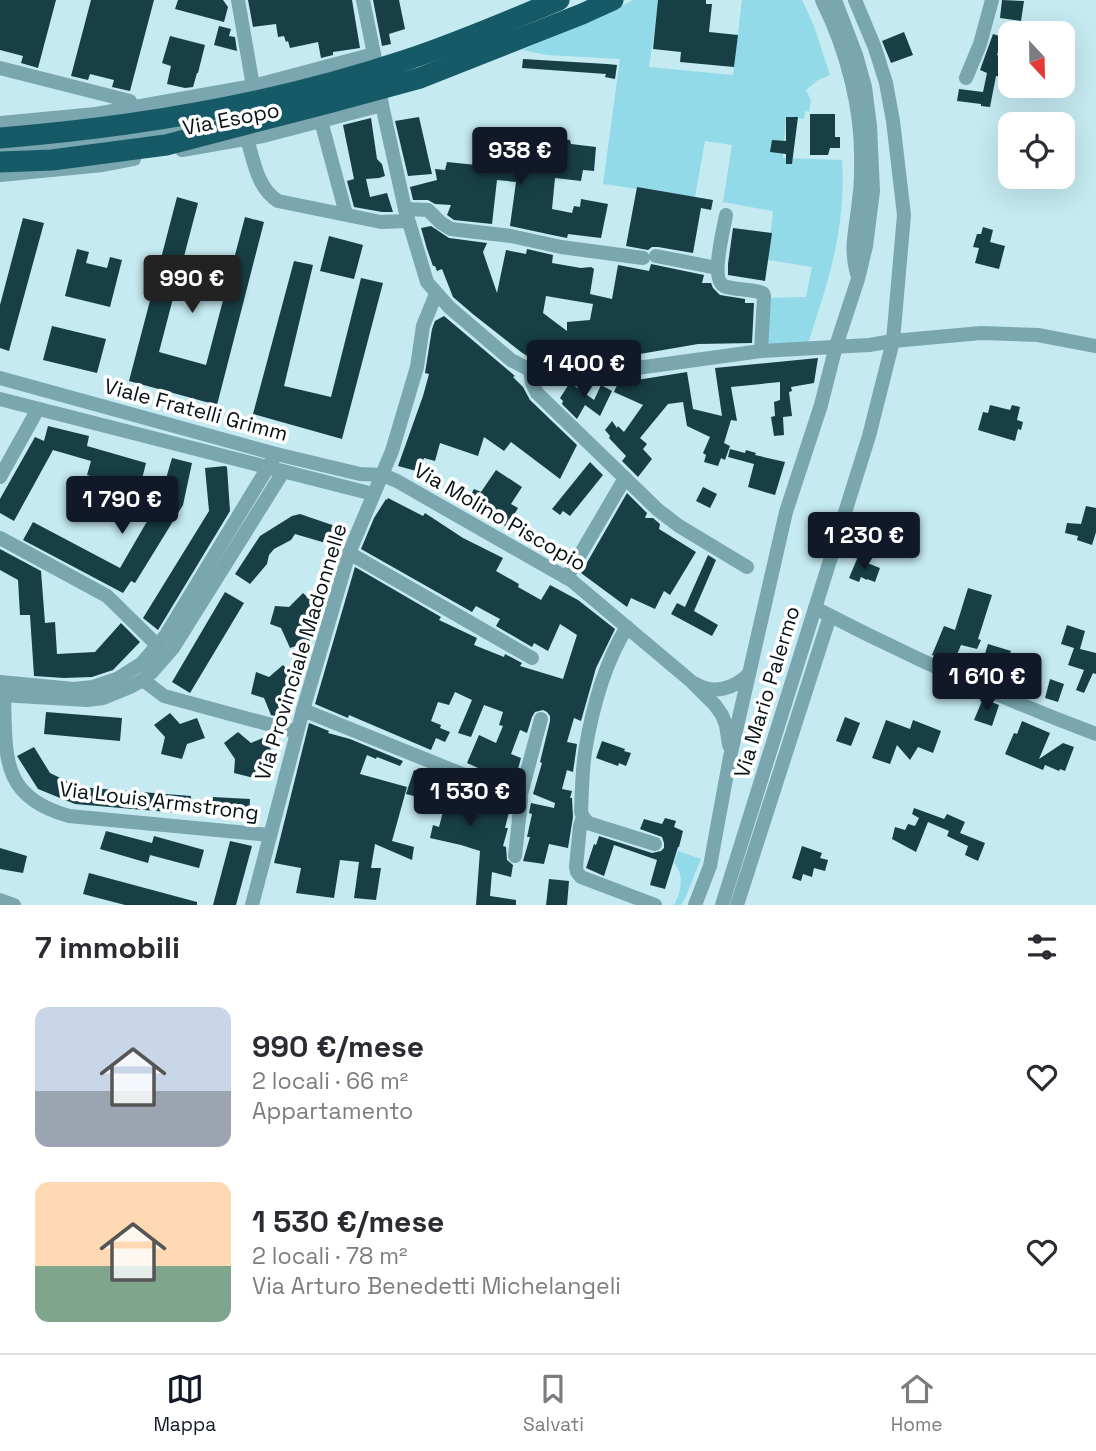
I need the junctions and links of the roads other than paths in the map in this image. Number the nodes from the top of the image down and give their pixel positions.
1 (239, 0) edge
2 (363, 0) edge
3 (559, 0) edge
4 (613, 0) edge
5 (822, 0) edge
6 (835, 0) edge
7 (855, 0) edge
8 (992, 0) edge
9 (374, 54) junction
10 (358, 59) junction
11 (0, 68) edge
12 (966, 78) dead end
13 (361, 84) junction
14 (253, 86) junction
15 (92, 91) junction
16 (130, 101) dead end
17 (382, 105) junction
18 (366, 109) junction
19 (96, 114) junction
20 (321, 121) junction
21 (0, 123) edge
22 (0, 138) edge
23 (247, 139) junction
24 (99, 142) junction
25 (0, 150) edge
26 (0, 162) edge
27 (103, 164) junction
28 (0, 175) edge
29 (346, 214) junction
30 (406, 215) junction
31 (726, 215) dead end
32 (717, 268) junction
33 (858, 279) junction
34 (436, 294) junction
35 (892, 341) junction
36 (836, 346) junction
37 (1096, 346) edge
38 (761, 351) junction
39 (530, 370) junction
40 (0, 378) edge
41 (0, 399) edge
42 (38, 409) junction
43 (276, 454) junction
44 (268, 468) junction
45 (284, 472) junction
46 (383, 475) junction
47 (0, 477) edge
48 (625, 478) junction
49 (373, 494) junction
50 (0, 538) edge
51 (349, 553) junction
52 (747, 567) dead end
53 (567, 577) junction
54 (815, 608) junction
55 (831, 616) junction
56 (626, 626) junction
57 (158, 646) junction
58 (532, 658) dead end
59 (749, 674) junction
60 (144, 680) junction
61 (692, 682) junction
62 (1, 691) edge
63 (303, 710) junction
64 (541, 719) dead end
65 (297, 732) junction
66 (1096, 734) edge
67 (730, 757) junction
68 (520, 798) junction
69 (583, 817) junction
70 (270, 835) junction
71 (654, 844) dead end
72 (515, 856) dead end
73 (0, 900) edge
74 (14, 905) edge
75 (252, 905) edge
76 (655, 905) edge
77 (695, 905) edge
78 (722, 905) edge
79 (737, 905) edge

1 - 14 street
2 - 9 street
3 - 22 highway
4 - 26 highway
5 - 33 street
6 - 33 street, Via Mario Palermo
7 - 35 street, Via Mario Palermo
8 - 12 street
9 - 10 street, Via Esopo
9 - 17 street
10 - 13 street
10 - 14 street, Via Esopo
11 - 15 street
13 - 18 street
13 - 24 street, Via Esopo
14 - 19 street, Via Esopo
15 - 16 street
15 - 19 street
17 - 18 street, Via Esopo
17 - 30 street
18 - 20 street, Via Esopo
19 - 21 street, Via Esopo
19 - 24 street
20 - 23 street, Via Esopo
20 - 29 street
23 - 27 street, Via Esopo
23 - 29 street
24 - 25 street, Via Esopo
24 - 27 street
27 - 28 street, Via Esopo
29 - 30 street
30 - 32 street
30 - 34 street
31 - 32 street
32 - 38 street
33 - 36 street, Via Mario Palermo
34 - 39 street
34 - 46 street, Via Provinciale Madonnelle
35 - 36 street
35 - 37 street
35 - 54 street, Via Mario Palermo
36 - 38 street
36 - 59 street, Via Mario Palermo
38 - 39 street
39 - 48 street
40 - 43 street, Viale Fratelli Grimm
41 - 42 street, Viale Fratelli Grimm
42 - 44 street, Viale Fratelli Grimm
42 - 47 street
43 - 44 street
43 - 45 street
43 - 46 street, Viale Fratelli Grimm
44 - 45 street, Viale Fratelli Grimm
44 - 57 street
45 - 49 street, Viale Fratelli Grimm
45 - 60 street
46 - 49 street, Via Provinciale Madonnelle
46 - 53 street, Via Molino Piscopio
48 - 52 street
48 - 53 street
49 - 51 street, Via Provinciale Madonnelle
50 - 57 street
51 - 58 street
51 - 63 street, Via Provinciale Madonnelle
53 - 56 street, Via Molino Piscopio
54 - 55 street
54 - 78 street, Via Mario Palermo
55 - 66 street
55 - 79 street
56 - 61 street, Via Molino Piscopio
56 - 69 street
57 - 62 street
59 - 61 street
59 - 67 street, Via Mario Palermo
60 - 62 street
60 - 65 street
61 - 67 street, Via Molino Piscopio
62 - 70 street, Via Louis Armstrong
63 - 65 street, Via Provinciale Madonnelle
63 - 68 street
64 - 68 street
65 - 70 street, Via Provinciale Madonnelle
67 - 77 street, Via Mario Palermo
68 - 72 street
69 - 71 street
69 - 76 street
70 - 75 street, Via Provinciale Madonnelle
73 - 74 street

